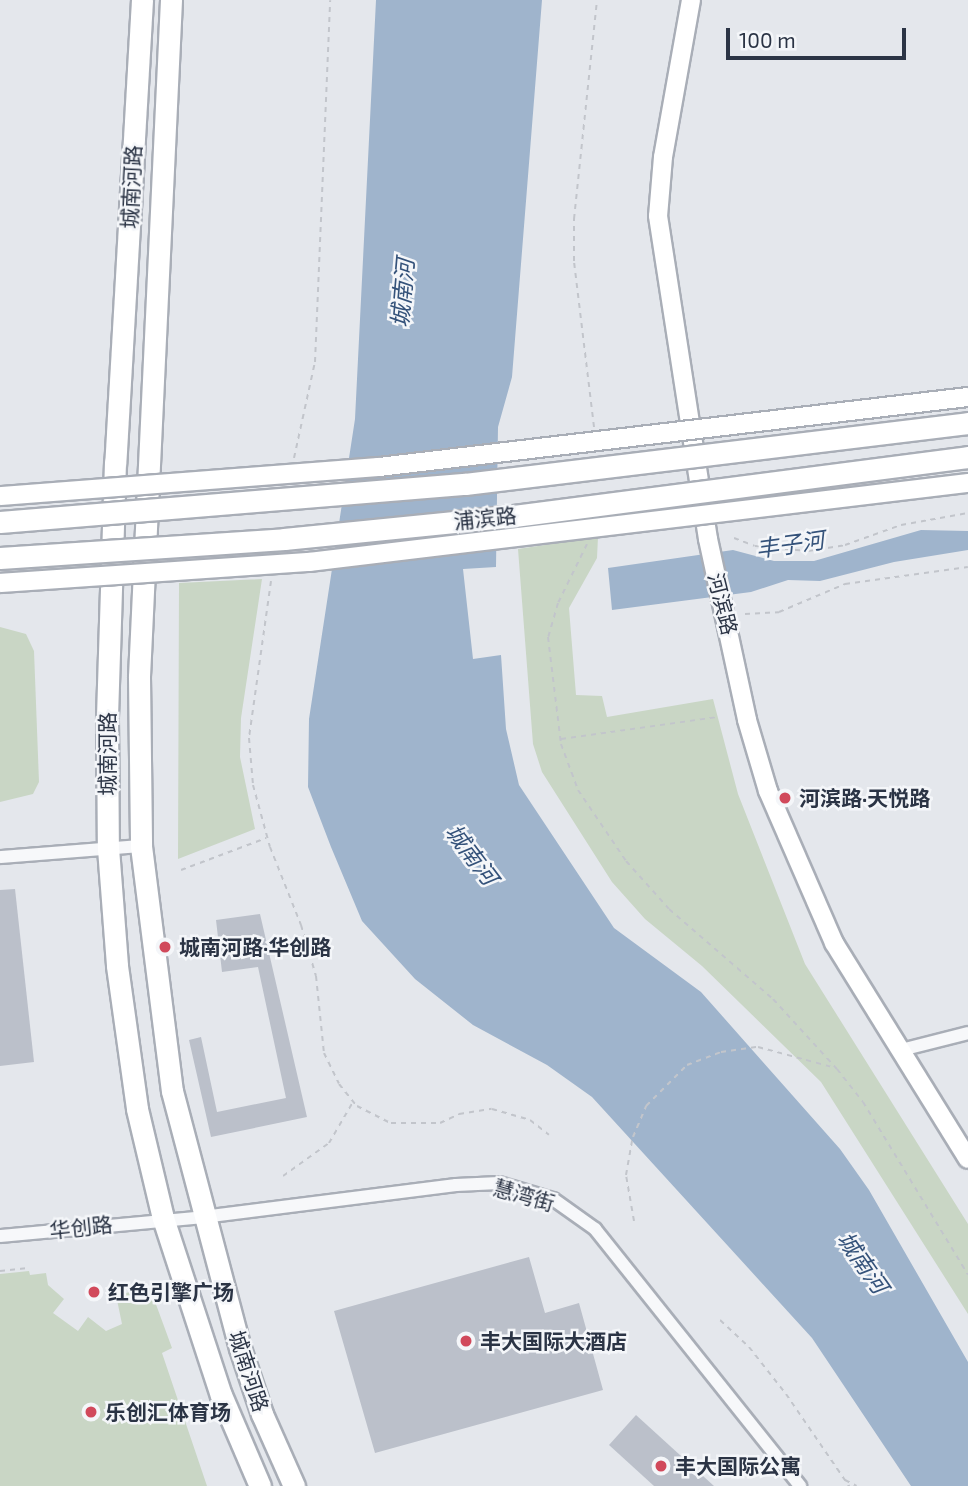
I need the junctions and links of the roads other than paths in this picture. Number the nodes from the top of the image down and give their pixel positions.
1 (142, 0) edge
2 (171, 0) edge
3 (691, 0) edge
4 (968, 397) edge
5 (968, 423) edge
6 (968, 457) edge
7 (968, 483) edge
8 (0, 496) edge
9 (0, 522) edge
10 (0, 558) edge
11 (0, 583) edge
12 (141, 846) junction
13 (108, 848) junction
14 (0, 857) edge
15 (968, 1033) edge
16 (901, 1050) junction
17 (968, 1159) edge
18 (204, 1217) junction
19 (163, 1218) junction
20 (0, 1236) edge
21 (260, 1486) edge
22 (295, 1486) edge
23 (800, 1486) edge

1 - 13 main road, 城南河路
2 - 12 main road, 城南河路
3 - 16 street, 河滨路
4 - 8 street, bridge
5 - 9 main road, 浦滨路, bridge
6 - 10 main road, 浦滨路, bridge
7 - 11 street, 浦滨路, bridge
12 - 13 street
12 - 18 main road, 城南河路
13 - 14 street
13 - 19 main road, 城南河路
15 - 16 street
16 - 17 street, 河滨路
18 - 19 street, 慧湾街
18 - 22 main road, 城南河路
18 - 23 street, 慧湾街
19 - 20 street, 华创路
19 - 21 main road, 城南河路

